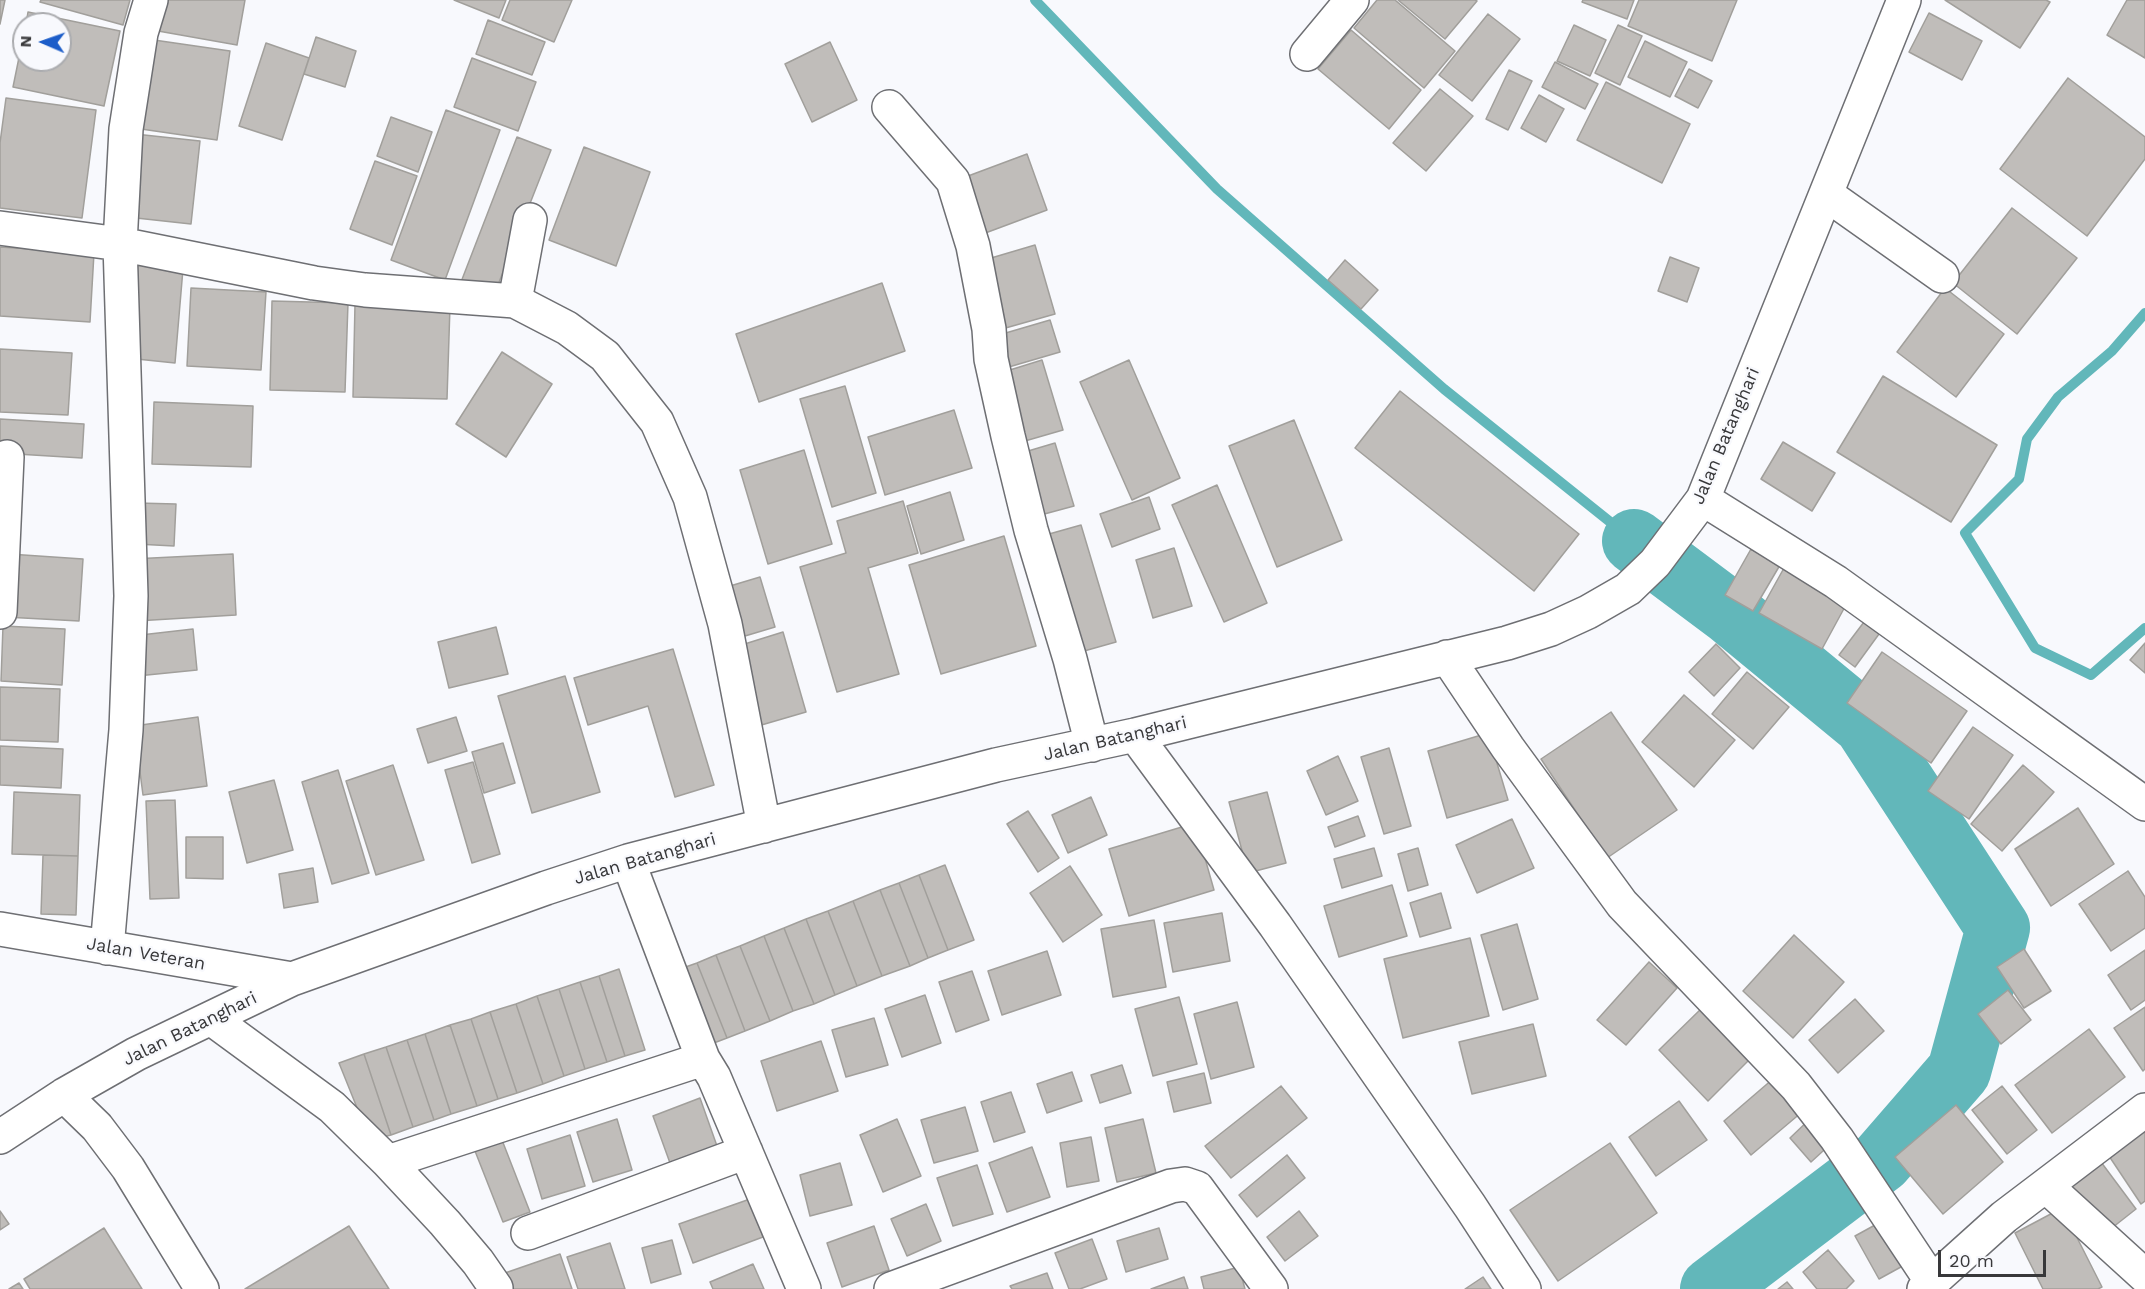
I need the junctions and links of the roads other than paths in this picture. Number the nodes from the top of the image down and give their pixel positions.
1 (151, 0) edge
2 (1352, 0) edge
3 (1904, 0) edge
4 (1307, 54) dead end
5 (889, 107) dead end
6 (1826, 194) junction
7 (530, 220) dead end
8 (0, 228) edge
9 (120, 244) junction
10 (1942, 276) dead end
11 (515, 301) junction
12 (7, 458) dead end
13 (1703, 499) junction
14 (0, 612) edge
15 (1447, 657) junction
16 (1135, 735) junction
17 (1092, 745) junction
18 (2145, 804) edge
19 (764, 826) junction
20 (628, 861) junction
21 (0, 929) edge
22 (107, 948) junction
23 (292, 979) junction
24 (212, 1019) junction
25 (703, 1059) junction
26 (64, 1095) junction
27 (2145, 1110) edge
28 (0, 1137) edge
29 (746, 1152) junction
30 (388, 1162) junction
31 (2046, 1186) junction
32 (528, 1233) dead end
33 (2145, 1276) edge
34 (1928, 1285) edge
35 (496, 1288) edge
36 (202, 1289) edge
37 (804, 1289) edge
38 (891, 1289) edge
39 (1271, 1289) edge
40 (1524, 1289) edge

1 - 9 street
2 - 4 street
3 - 6 street, Jalan Batanghari
5 - 17 street
6 - 10 street
6 - 13 street, Jalan Batanghari
7 - 11 street
8 - 9 street
9 - 11 street
9 - 22 street
11 - 19 street
12 - 14 street
13 - 15 street, Jalan Batanghari
13 - 18 street
15 - 16 street, Jalan Batanghari
15 - 34 street
16 - 17 street, Jalan Batanghari
16 - 40 street
17 - 19 street, Jalan Batanghari
19 - 20 street, Jalan Batanghari
20 - 23 street, Jalan Batanghari
20 - 25 street
21 - 22 street, Jalan Veteran
22 - 23 street, Jalan Veteran
23 - 24 street, Jalan Batanghari
24 - 26 street, Jalan Batanghari
24 - 30 street
25 - 29 street
25 - 30 street
26 - 28 street, Jalan Batanghari
26 - 36 street
27 - 31 street
29 - 32 street
29 - 37 street
30 - 35 street
31 - 33 street
31 - 34 street
38 - 39 street

